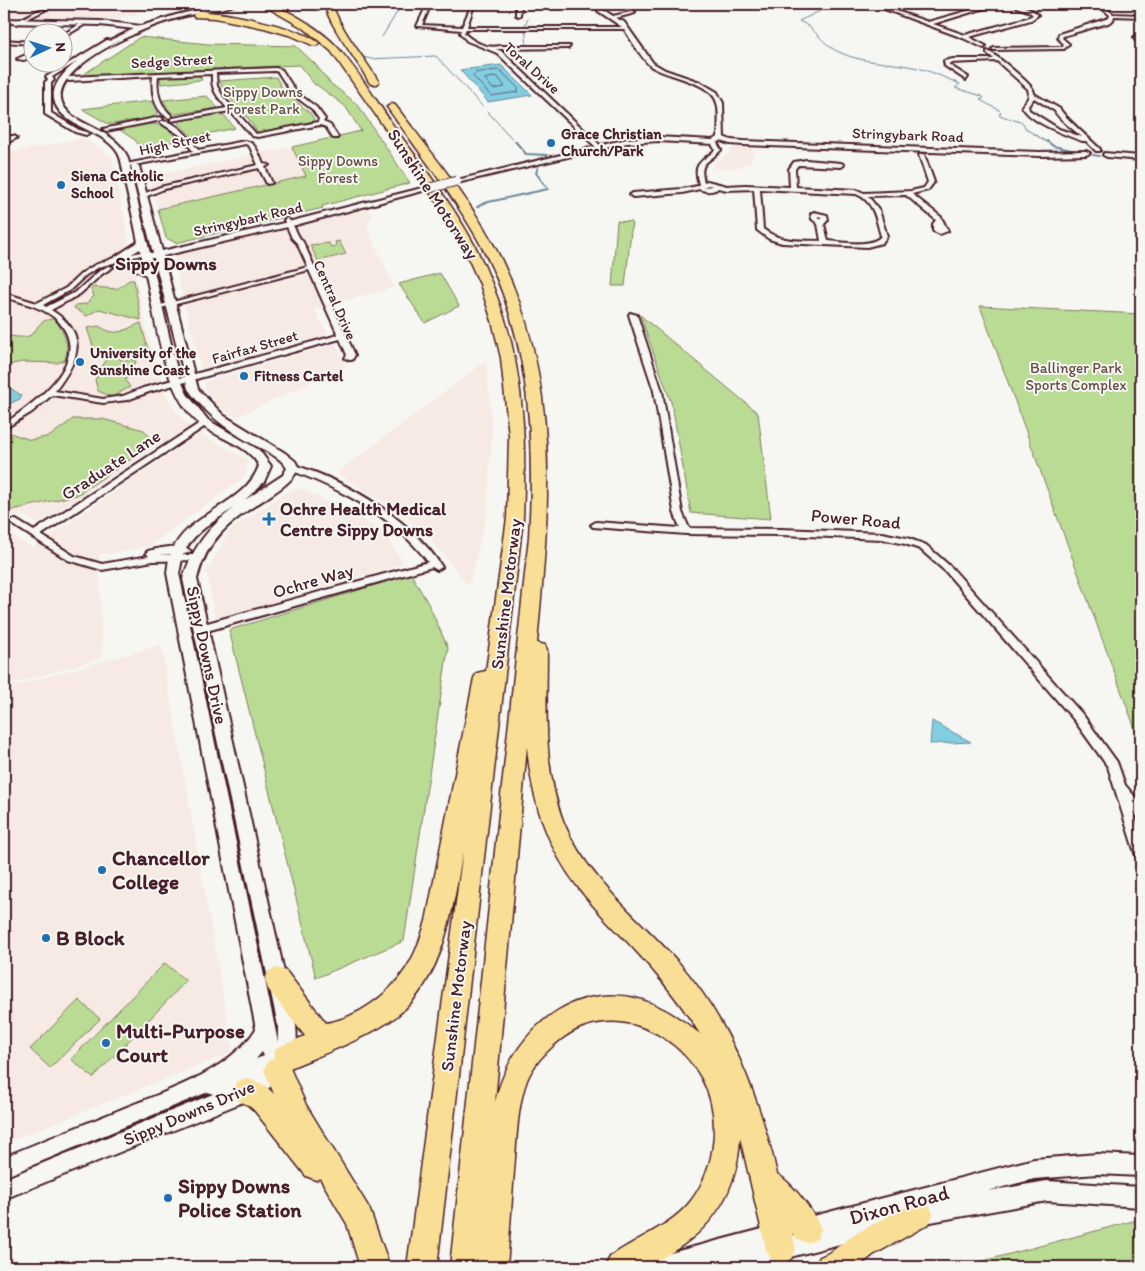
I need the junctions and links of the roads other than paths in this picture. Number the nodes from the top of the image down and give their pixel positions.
1 (232, 4) edge
2 (239, 4) edge
3 (265, 4) edge
4 (281, 4) edge
5 (328, 4) edge
6 (873, 4) edge
7 (917, 4) edge
8 (996, 4) edge
9 (1011, 4) edge
10 (1099, 4) edge
11 (47, 7) edge
12 (202, 9) edge
13 (600, 10) dead end
14 (426, 11) dead end
15 (891, 11) junction
16 (633, 12) dead end
17 (180, 15) joint
18 (518, 15) dead end
19 (1112, 15) junction
20 (1141, 16) edge
21 (614, 17) junction
22 (30, 18) junction
23 (230, 18) junction
24 (16, 21) junction
25 (4, 22) edge
26 (159, 22) junction
27 (100, 23) junction
28 (84, 24) junction
29 (927, 24) junction
30 (462, 28) junction
31 (626, 28) junction
32 (142, 30) junction
33 (72, 31) edge
34 (965, 38) junction
35 (4, 41) edge
36 (109, 41) dead end
37 (22, 42) edge
38 (568, 47) dead end
39 (492, 49) junction
40 (992, 50) junction
41 (1000, 60) junction
42 (207, 72) junction
43 (214, 72) junction
44 (156, 74) junction
45 (966, 78) dead end
46 (66, 79) junction
47 (51, 80) junction
48 (376, 91) junction
49 (1032, 95) junction
50 (228, 110) junction
51 (161, 118) junction
52 (172, 120) junction
53 (320, 123) junction
54 (106, 129) junction
55 (86, 133) dead end
56 (334, 137) dead end
57 (258, 138) junction
58 (245, 140) junction
59 (721, 142) junction
60 (600, 148) junction
61 (907, 149) junction
62 (1098, 150) junction
63 (949, 151) junction
64 (1087, 151) junction
65 (196, 152) junction
66 (922, 155) junction
67 (1106, 155) junction
68 (1141, 158) edge
69 (135, 164) junction
70 (841, 165) dead end
71 (126, 166) junction
72 (264, 166) junction
73 (271, 183) dead end
74 (703, 185) junction
75 (757, 188) junction
76 (793, 188) junction
77 (142, 192) junction
78 (908, 193) junction
79 (866, 194) junction
80 (633, 196) dead end
81 (939, 221) dead end
82 (288, 222) junction
83 (821, 223) dead end
84 (153, 235) junction
85 (825, 243) junction
86 (179, 246) junction
87 (144, 252) junction
88 (158, 256) junction
89 (121, 260) junction
90 (309, 269) junction
91 (149, 273) junction
92 (4, 295) edge
93 (170, 304) junction
94 (37, 306) junction
95 (157, 307) junction
96 (45, 310) junction
97 (633, 315) dead end
98 (340, 337) joint
99 (190, 379) junction
100 (176, 383) junction
101 (51, 393) junction
102 (206, 423) junction
103 (4, 428) edge
104 (255, 451) junction
105 (293, 468) junction
106 (250, 490) junction
107 (13, 522) dead end
108 (596, 525) dead end
109 (686, 531) junction
110 (34, 535) junction
111 (513, 545) junction
112 (176, 553) junction
113 (196, 555) junction
114 (531, 605) junction
115 (200, 629) junction
116 (1119, 784) junction
117 (1141, 812) edge
118 (1141, 853) edge
119 (277, 980) junction
120 (266, 1031) junction
121 (338, 1034) junction
122 (279, 1063) junction
123 (246, 1090) junction
124 (188, 1093) junction
125 (1141, 1166) edge
126 (4, 1167) edge
127 (765, 1182) junction
128 (4, 1189) edge
129 (346, 1195) junction
130 (1141, 1197) edge
131 (919, 1214) junction
132 (807, 1229) junction
133 (779, 1242) junction
134 (375, 1267) edge
135 (422, 1267) edge
136 (464, 1267) edge
137 (492, 1267) edge
138 (620, 1267) edge
139 (659, 1267) edge
140 (712, 1267) edge
141 (830, 1267) edge

1 - 12 main road
2 - 12 main road
3 - 48 highway, Sunshine Motorway
4 - 48 highway, Sunshine Motorway
5 - 48 highway
6 - 15 street
7 - 15 street
8 - 29 street
9 - 34 street
10 - 19 street
11 - 22 street
11 - 24 street
12 - 17 highway
12 - 23 highway
12 - 23 highway
12 - 32 main road
13 - 21 street
14 - 30 street
15 - 29 street
16 - 21 street
17 - 26 main road
18 - 30 street, Toral Drive
19 - 20 street
19 - 40 street
21 - 31 street
22 - 24 main road
22 - 28 main road
23 - 48 highway
24 - 25 main road
24 - 25 main road
24 - 28 main road
26 - 27 main road
26 - 32 main road
27 - 28 main road
27 - 32 main road
28 - 32 main road
28 - 33 street
29 - 34 street
30 - 31 street
30 - 39 street, Toral Drive
31 - 59 street
32 - 46 main road
34 - 40 street
35 - 37 street
36 - 47 street
38 - 39 street
39 - 60 street, Toral Drive
40 - 41 street
41 - 45 street
41 - 49 street
42 - 43 street, Sedge Street
42 - 44 street, Sedge Street
42 - 50 street
43 - 50 street
43 - 53 street, Sedge Street
44 - 46 street, Sedge Street
44 - 51 street
46 - 47 street
46 - 54 main road
46 - 71 main road
47 - 55 street
48 - 111 highway, Sunshine Motorway
48 - 114 highway, Sunshine Motorway
49 - 62 street
49 - 64 street
50 - 52 street
50 - 57 street
50 - 58 street
51 - 52 street
51 - 52 street
51 - 54 street
52 - 65 street
53 - 56 street
53 - 57 street
54 - 69 main road
57 - 58 street, High Street
57 - 72 street
58 - 65 street, High Street
58 - 72 street
59 - 60 main road, Stringybark Road
59 - 61 main road, Stringybark Road
59 - 74 street
59 - 74 street
60 - 82 main road, Stringybark Road, bridge
61 - 63 main road, Stringybark Road
61 - 66 street
62 - 64 main road
62 - 67 main road
63 - 64 main road, Stringybark Road
63 - 66 street
64 - 67 main road
65 - 69 street, High Street
66 - 78 street
67 - 68 main road
69 - 71 street, High Street
69 - 77 main road
70 - 76 street
71 - 87 main road
72 - 73 street
72 - 77 street
74 - 75 street
74 - 80 street
75 - 76 street
75 - 85 street
76 - 79 street
77 - 84 main road
78 - 79 street
78 - 81 street
79 - 85 street
82 - 86 main road, Stringybark Road
82 - 88 main road, Stringybark Road
82 - 90 street, Central Drive
83 - 85 street
84 - 86 main road
84 - 88 main road
86 - 88 main road, Stringybark Road
87 - 88 main road, Stringybark Road
87 - 89 main road, Stringybark Road
87 - 91 main road
88 - 93 main road
89 - 91 main road
89 - 94 street
89 - 96 street
90 - 93 street
90 - 98 street, Central Drive
91 - 95 main road
92 - 94 street
93 - 95 street
93 - 99 main road
94 - 96 street
95 - 100 main road
96 - 101 street
97 - 109 street
98 - 99 street, Fairfax Street
99 - 100 street, Fairfax Street
99 - 105 main road
100 - 101 street, Fairfax Street
100 - 102 main road
101 - 103 street
102 - 104 main road
102 - 110 street, Graduate Lane
104 - 105 main road
104 - 106 main road
105 - 106 main road
105 - 113 main road
105 - 115 street, Ochre Way
106 - 112 main road
107 - 110 street
108 - 109 street, Power Road
109 - 116 street, Power Road
110 - 112 street
111 - 121 highway
111 - 135 highway, Sunshine Motorway
112 - 113 street
112 - 120 main road, Sippy Downs Drive
113 - 115 main road, Sippy Downs Drive
114 - 127 highway
114 - 136 highway, Sunshine Motorway
115 - 119 main road, Sippy Downs Drive
116 - 117 street, Power Road
116 - 118 street, Power Road
119 - 121 highway
119 - 122 main road, Sippy Downs Drive
120 - 122 main road
120 - 124 main road, Sippy Downs Drive
121 - 122 highway
122 - 123 main road, Sippy Downs Drive
122 - 124 main road
122 - 129 highway
123 - 128 main road, Sippy Downs Drive
123 - 129 highway
124 - 126 main road, Sippy Downs Drive
125 - 132 main road, Dixon Road
127 - 132 highway
127 - 133 highway
129 - 134 highway
130 - 131 main road, Dixon Road
131 - 133 main road, Dixon Road
131 - 141 highway
132 - 133 main road, Dixon Road
133 - 139 main road, Dixon Road
133 - 140 main road, Dixon Road
137 - 138 highway

